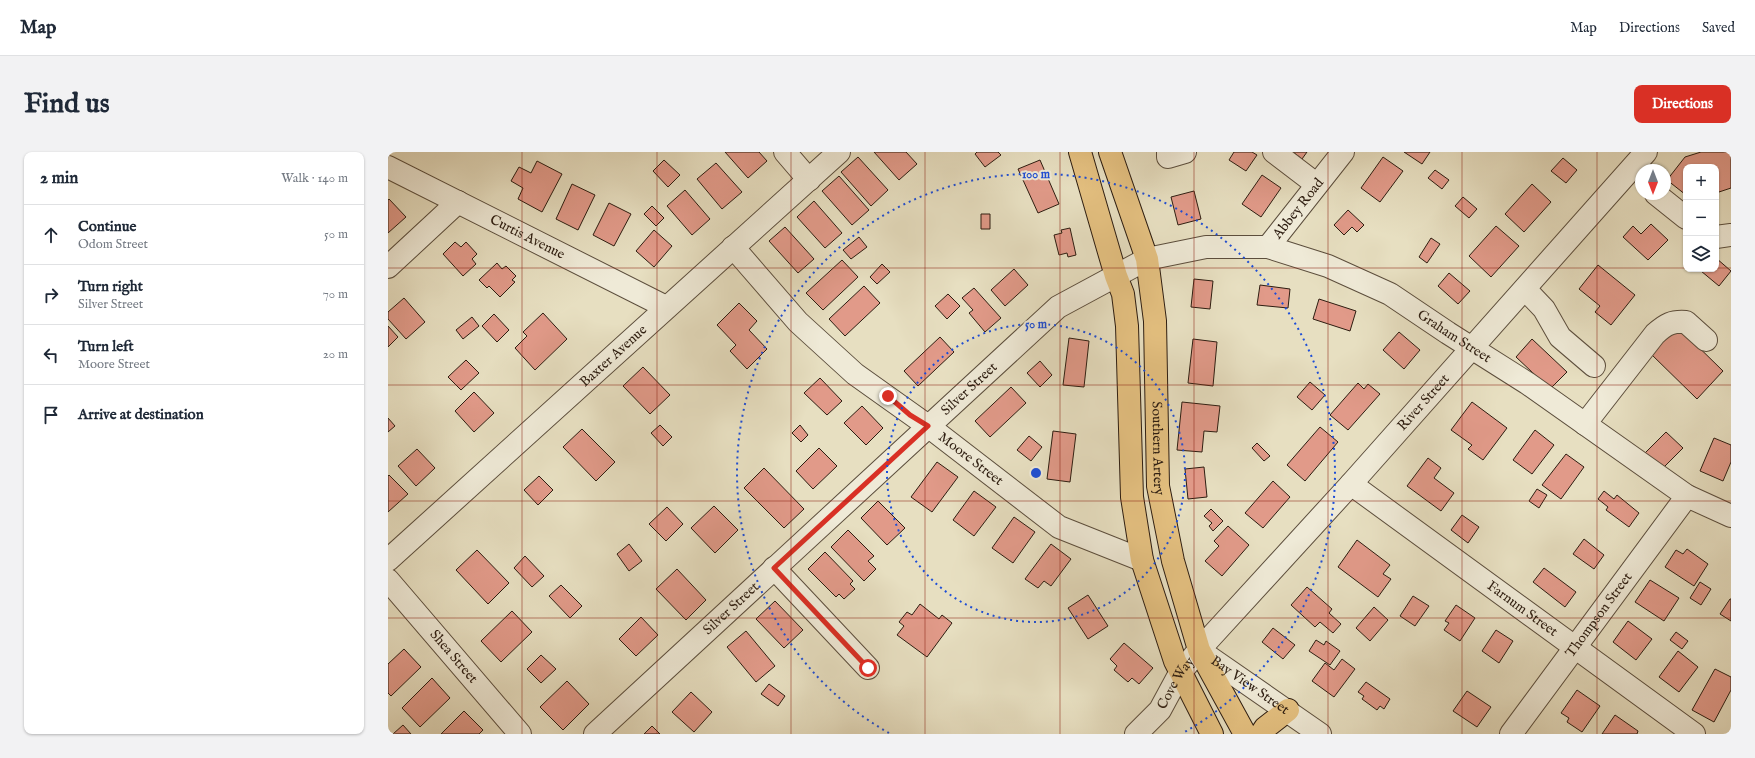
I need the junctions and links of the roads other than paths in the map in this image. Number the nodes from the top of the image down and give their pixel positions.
1 (785, 152) edge
2 (839, 152) edge
3 (1080, 152) edge
4 (1110, 152) edge
5 (1168, 152) edge
6 (1185, 152) edge
7 (1274, 152) edge
8 (1343, 152) edge
9 (1646, 152) edge
10 (1641, 164) edge
11 (388, 167) edge
12 (1635, 177) edge
13 (809, 180) junction
14 (1316, 184) junction
15 (1664, 200) edge
16 (458, 202) junction
17 (1683, 216) edge
18 (1731, 235) edge
19 (1719, 237) edge
20 (733, 247) junction
21 (1268, 247) junction
22 (1147, 259) junction
23 (388, 267) edge
24 (1116, 276) junction
25 (1525, 289) junction
26 (666, 307) junction
27 (1706, 340) dead end
28 (1472, 349) junction
29 (1594, 366) dead end
30 (1585, 424) junction
31 (928, 426) junction
32 (1351, 484) junction
33 (1687, 496) junction
34 (1731, 516) edge
35 (388, 560) edge
36 (1142, 560) junction
37 (774, 568) junction
38 (388, 580) edge
39 (1576, 649) junction
40 (1199, 650) junction
41 (868, 668) dead end
42 (1180, 673) junction
43 (1288, 710) junction
44 (520, 734) edge
45 (595, 734) edge
46 (1136, 734) edge
47 (1212, 734) edge
48 (1245, 734) edge
49 (1261, 734) edge
50 (1320, 734) edge
51 (1511, 734) edge
52 (1694, 734) edge

1 - 13 street
2 - 13 street, Baxter Avenue
3 - 24 main road, Southern Artery
4 - 22 main road, Southern Artery
5 - 6 street
7 - 14 street
8 - 14 street, Abbey Road
9 - 10 street, River Street
11 - 16 street, Curtis Avenue
12 - 25 street, River Street
13 - 20 street, Baxter Avenue
14 - 21 street, Abbey Road
15 - 17 street
16 - 23 street
16 - 26 street, Curtis Avenue
18 - 19 street
20 - 26 street, Baxter Avenue
20 - 31 street, Moore Street
21 - 22 street, Graham Street
21 - 28 street, Graham Street
22 - 24 street, Silver Street
22 - 40 main road, Southern Artery
24 - 31 street, Silver Street
24 - 36 main road, Southern Artery
25 - 28 street, River Street
25 - 29 street
26 - 35 street, Baxter Avenue
27 - 30 street
28 - 30 street, Graham Street
28 - 32 street, River Street
30 - 33 street, Graham Street
31 - 36 street, Moore Street
31 - 37 street, Silver Street
32 - 39 street, Farnum Street
32 - 40 street, River Street
33 - 34 street, Graham Street
33 - 39 street, Thompson Street
36 - 42 main road, Southern Artery
37 - 41 street
37 - 45 street, Silver Street
38 - 44 street, Shea Street
39 - 51 street, Thompson Street
39 - 52 street, Farnum Street
40 - 42 street, Cove Way
40 - 43 street, Bay View Street
40 - 48 main road, Southern Artery
42 - 46 street, Cove Way
42 - 47 main road, Southern Artery
43 - 49 main road
43 - 50 street, Bay View Street

